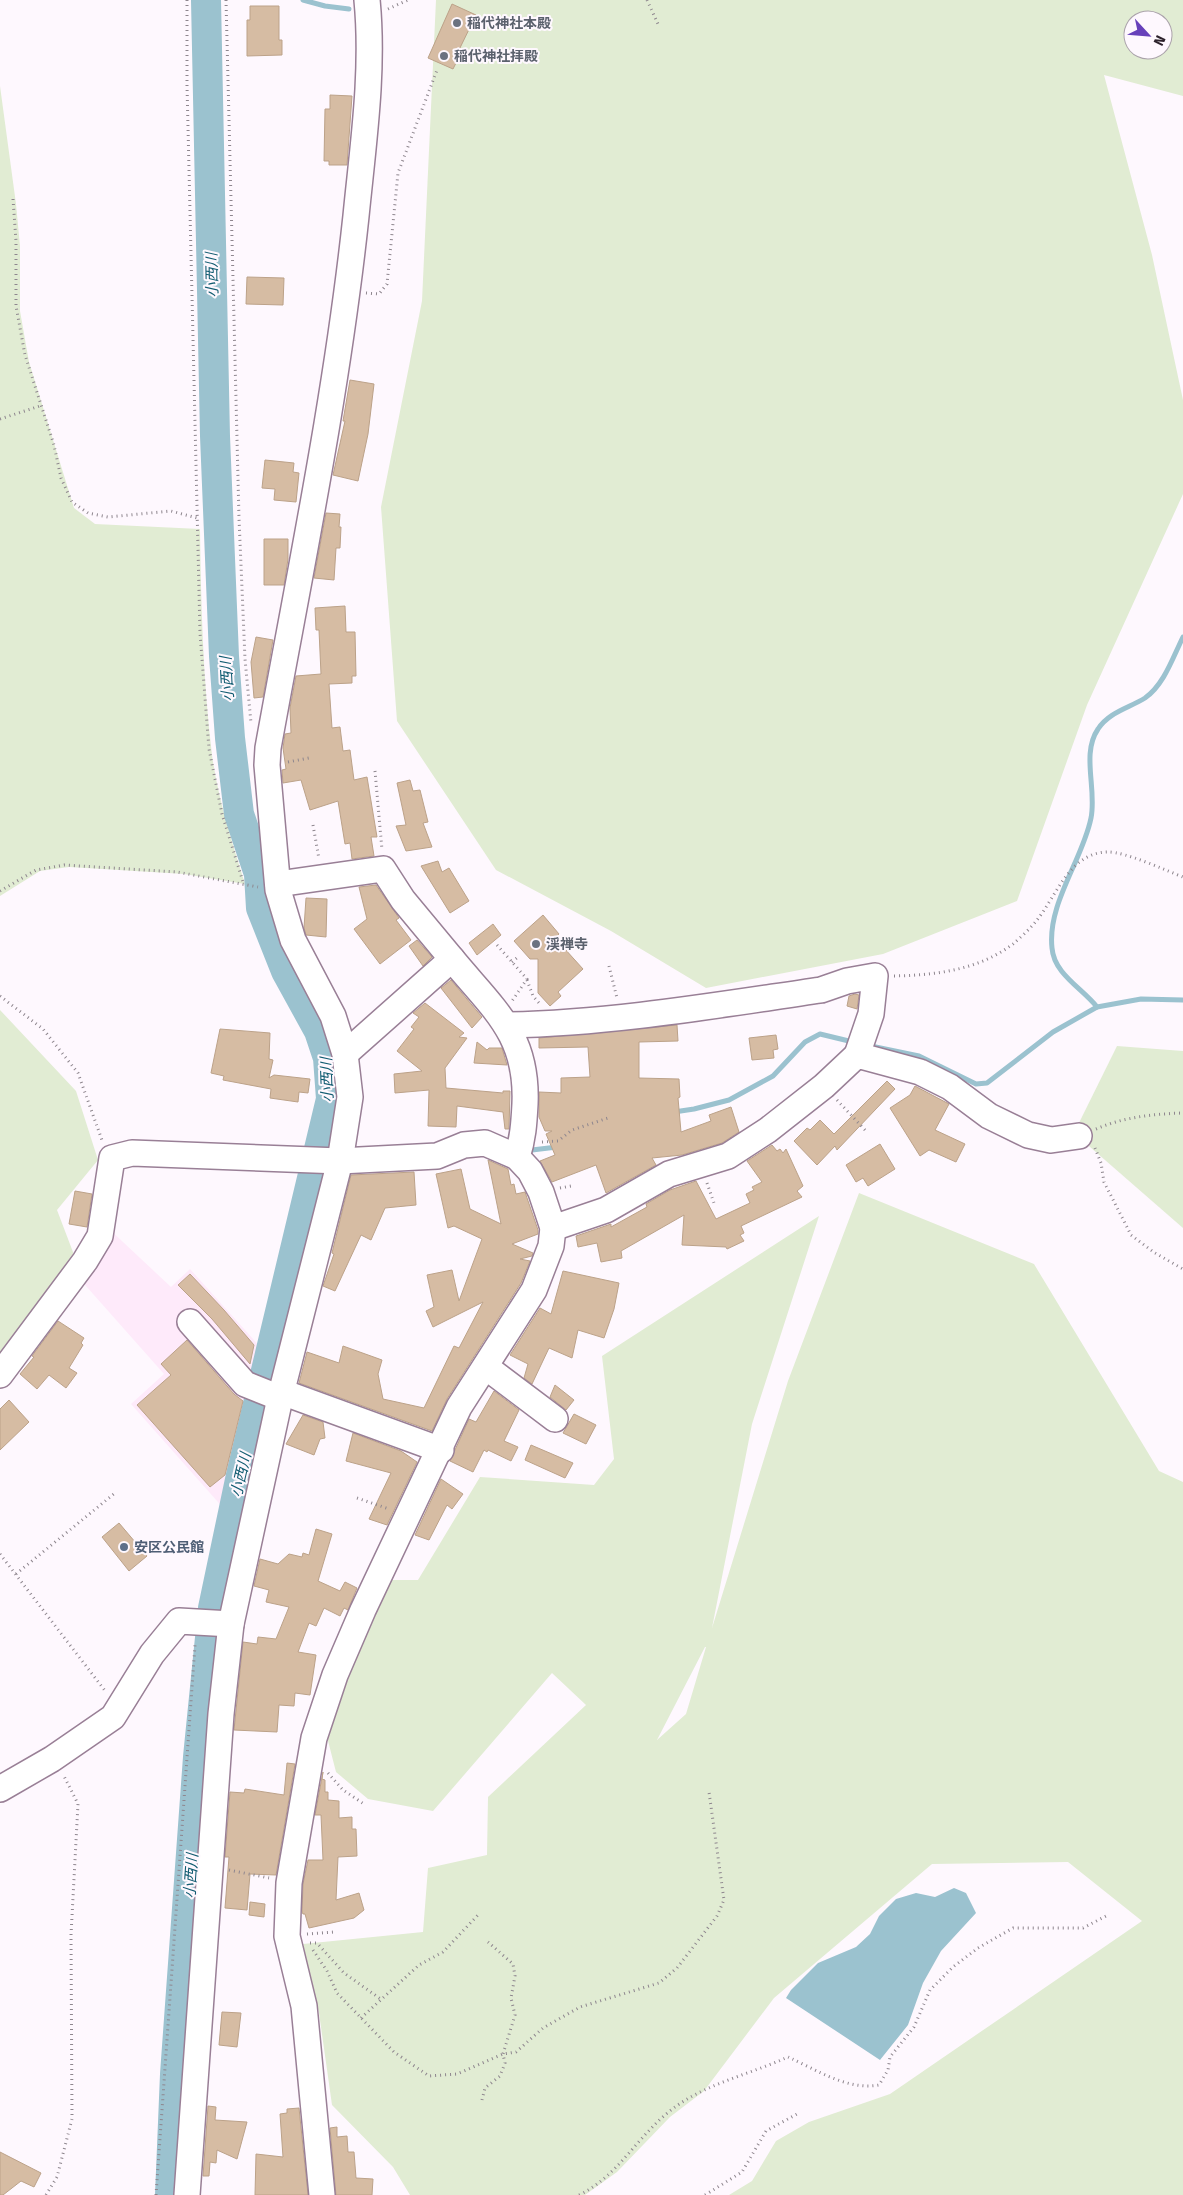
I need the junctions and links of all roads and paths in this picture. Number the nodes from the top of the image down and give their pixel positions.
1 (187, 0) edge
2 (226, 0) edge
3 (367, 0) edge
4 (647, 0) edge
5 (658, 24) dead end
6 (437, 70) dead end
7 (13, 199) dead end
8 (348, 291) junction
9 (40, 406) junction
10 (0, 419) edge
11 (197, 518) junction
12 (268, 748) junction
13 (375, 771) dead end
14 (313, 825) dead end
15 (383, 869) junction
16 (1183, 877) edge
17 (322, 878) junction
18 (244, 885) junction
19 (278, 887) junction
20 (0, 891) edge
21 (497, 945) dead end
22 (519, 956) dead end
23 (452, 959) junction
24 (512, 962) junction
25 (609, 966) dead end
26 (875, 976) junction
27 (527, 979) junction
28 (0, 996) edge
29 (515, 997) dead end
30 (547, 1012) joint
31 (622, 1018) junction
32 (507, 1025) junction
33 (345, 1054) junction
34 (858, 1055) junction
35 (824, 1086) junction
36 (1183, 1113) edge
37 (611, 1117) dead end
38 (866, 1131) dead end
39 (1079, 1136) junction
40 (520, 1148) junction
41 (112, 1158) junction
42 (340, 1161) junction
43 (553, 1228) junction
44 (1183, 1269) edge
45 (190, 1322) dead end
46 (486, 1367) junction
47 (0, 1375) edge
48 (281, 1395) junction
49 (555, 1419) dead end
50 (441, 1450) junction
51 (115, 1493) dead end
52 (357, 1498) dead end
53 (409, 1516) junction
54 (0, 1554) edge
55 (16, 1574) junction
56 (179, 1621) junction
57 (231, 1624) junction
58 (119, 1708) junction
59 (52, 1759) junction
60 (327, 1772) dead end
61 (0, 1789) edge
62 (709, 1792) dead end
63 (364, 1804) dead end
64 (209, 1866) junction
65 (289, 1883) junction
66 (478, 1915) dead end
67 (1108, 1915) dead end
68 (334, 1932) dead end
69 (287, 1936) junction
70 (488, 1942) dead end
71 (382, 2000) junction
72 (361, 2018) junction
73 (503, 2054) junction
74 (482, 2100) dead end
75 (797, 2114) dead end
76 (46, 2195) edge
77 (156, 2195) edge
78 (187, 2195) edge
79 (322, 2195) edge
80 (579, 2195) edge
81 (705, 2195) edge

1 - 11 path
2 - 12 path
3 - 8 street
4 - 5 path
6 - 8 path
7 - 9 path
8 - 12 street
9 - 10 path
9 - 11 path
11 - 18 path
12 - 19 street
13 - 15 path
14 - 17 path
15 - 17 street
15 - 23 street
16 - 26 path
17 - 19 street
18 - 19 path
18 - 20 path
19 - 33 street
21 - 24 path
22 - 24 path
23 - 32 street
23 - 33 street
24 - 27 path
25 - 31 path
26 - 31 street
26 - 34 street
27 - 29 path
27 - 30 path
28 - 41 path
30 - 31 street
31 - 32 street
32 - 40 street
33 - 42 street
34 - 35 street
34 - 39 street
35 - 38 path
35 - 43 street
36 - 39 path
37 - 40 path
39 - 44 path
40 - 42 street
40 - 43 street
41 - 42 street
41 - 47 street
42 - 48 street
43 - 46 street
45 - 48 street
46 - 49 street
46 - 50 street
48 - 50 street
48 - 57 street
50 - 53 street
51 - 55 path
52 - 53 path
53 - 65 street
54 - 55 path
55 - 58 path
56 - 57 street
56 - 58 street
56 - 77 path
57 - 64 street
58 - 59 street
59 - 61 street
59 - 76 path
60 - 63 path
62 - 73 path
64 - 65 path
64 - 78 street
65 - 69 street
66 - 71 path
67 - 80 path
68 - 69 path
69 - 79 street
70 - 73 path
71 - 72 path
71 - 72 path
72 - 73 path
73 - 74 path
75 - 81 path

